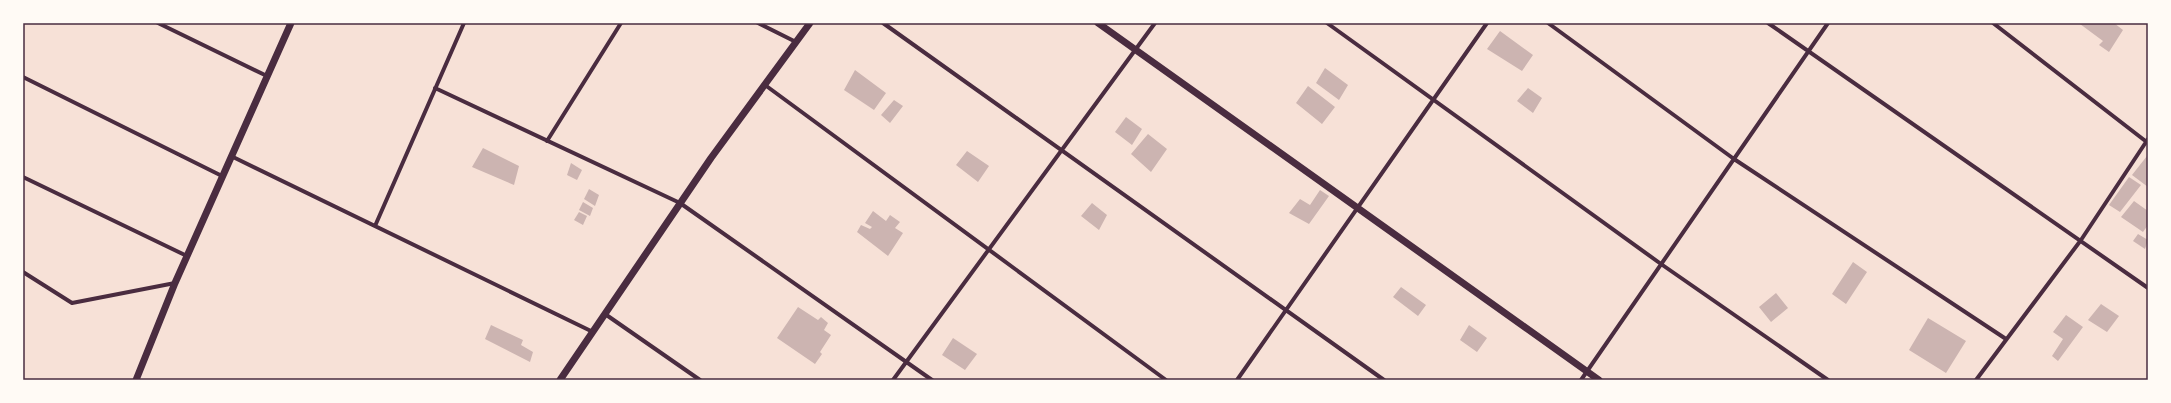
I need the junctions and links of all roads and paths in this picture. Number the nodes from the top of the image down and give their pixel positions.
1 (158, 23) edge
2 (291, 23) edge
3 (464, 23) edge
4 (621, 23) edge
5 (758, 23) edge
6 (810, 23) edge
7 (883, 23) edge
8 (1098, 23) edge
9 (1155, 23) edge
10 (1327, 23) edge
11 (1487, 23) edge
12 (1548, 23) edge
13 (1768, 23) edge
14 (1828, 23) edge
15 (1993, 23) edge
16 (796, 42) junction
17 (1136, 50) junction
18 (1808, 51) junction
19 (267, 76) junction
20 (23, 77) edge
21 (765, 85) junction
22 (435, 88) junction
23 (1433, 100) junction
24 (547, 141) junction
25 (2147, 141) edge
26 (1062, 152) junction
27 (231, 156) junction
28 (1734, 159) junction
29 (23, 176) edge
30 (222, 176) junction
31 (680, 204) junction
32 (1358, 208) junction
33 (375, 226) junction
34 (2081, 240) junction
35 (989, 249) junction
36 (187, 256) junction
37 (1661, 264) junction
38 (23, 272) edge
39 (175, 283) junction
40 (2148, 288) edge
41 (1285, 312) junction
42 (605, 314) junction
43 (593, 332) junction
44 (2006, 340) junction
45 (906, 361) junction
46 (1587, 371) junction
47 (136, 380) edge
48 (560, 380) edge
49 (700, 380) edge
50 (893, 380) edge
51 (932, 380) edge
52 (1166, 380) edge
53 (1237, 380) edge
54 (1384, 380) edge
55 (1581, 380) edge
56 (1599, 380) edge
57 (1828, 380) edge
58 (1976, 380) edge

1 - 19 street
2 - 19 street
3 - 22 street
4 - 24 street
5 - 16 street
6 - 16 street
7 - 26 street
8 - 17 street
9 - 17 street
10 - 23 street
11 - 23 street
12 - 28 street
13 - 18 street
14 - 18 street
15 - 25 street
16 - 21 street
17 - 26 street
17 - 32 street
18 - 28 street
18 - 34 street
19 - 27 street
20 - 30 street
21 - 31 street
21 - 35 street
22 - 24 street
22 - 33 street
23 - 32 street
23 - 37 street
24 - 31 street
25 - 34 street
26 - 35 street
26 - 41 street
27 - 30 street
27 - 33 street
28 - 37 street
28 - 44 street
29 - 36 street
30 - 36 street
31 - 42 street
31 - 45 street
32 - 41 street
32 - 46 street
33 - 43 street
34 - 40 street
34 - 44 street
35 - 45 street
35 - 52 street
36 - 39 street
37 - 46 street
37 - 57 street
38 - 39 street
39 - 47 street
41 - 53 street
41 - 54 street
42 - 43 street
42 - 49 street
43 - 48 street
44 - 58 street
45 - 50 street
45 - 51 street
46 - 55 street
46 - 56 street

